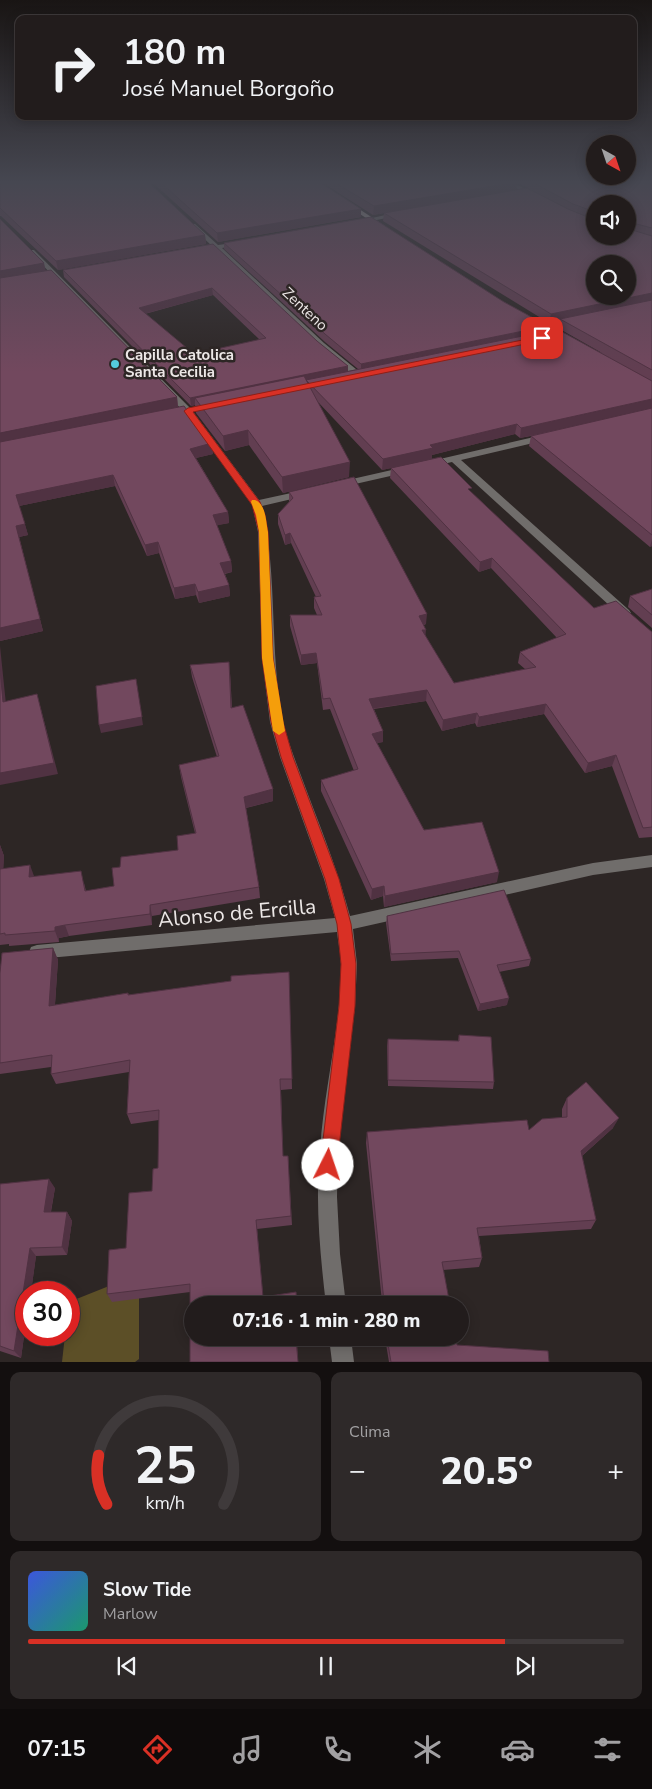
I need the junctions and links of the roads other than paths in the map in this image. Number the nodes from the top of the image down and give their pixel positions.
1 (26, 245) edge
2 (214, 245) edge
3 (230, 245) edge
4 (217, 247) junction
5 (192, 251) edge
6 (584, 319) edge
7 (541, 325) joint
8 (558, 335) edge
9 (350, 378) edge
10 (558, 434) edge
11 (454, 458) junction
12 (332, 487) edge
13 (313, 491) edge
14 (257, 504) junction
15 (630, 618) edge
16 (652, 861) edge
17 (344, 924) junction
18 (21, 954) edge
19 (335, 1296) edge
20 (341, 1346) edge
21 (343, 1362) edge

1 - 14 street
2 - 4 street, Zenteno
3 - 4 street
4 - 5 street
4 - 9 street, Zenteno
6 - 7 street
7 - 8 main road
10 - 11 street
11 - 12 street
11 - 15 street
13 - 14 street
14 - 17 street
16 - 17 street, Alonso de Ercilla
17 - 18 street, Alonso de Ercilla
17 - 19 street
20 - 21 street

